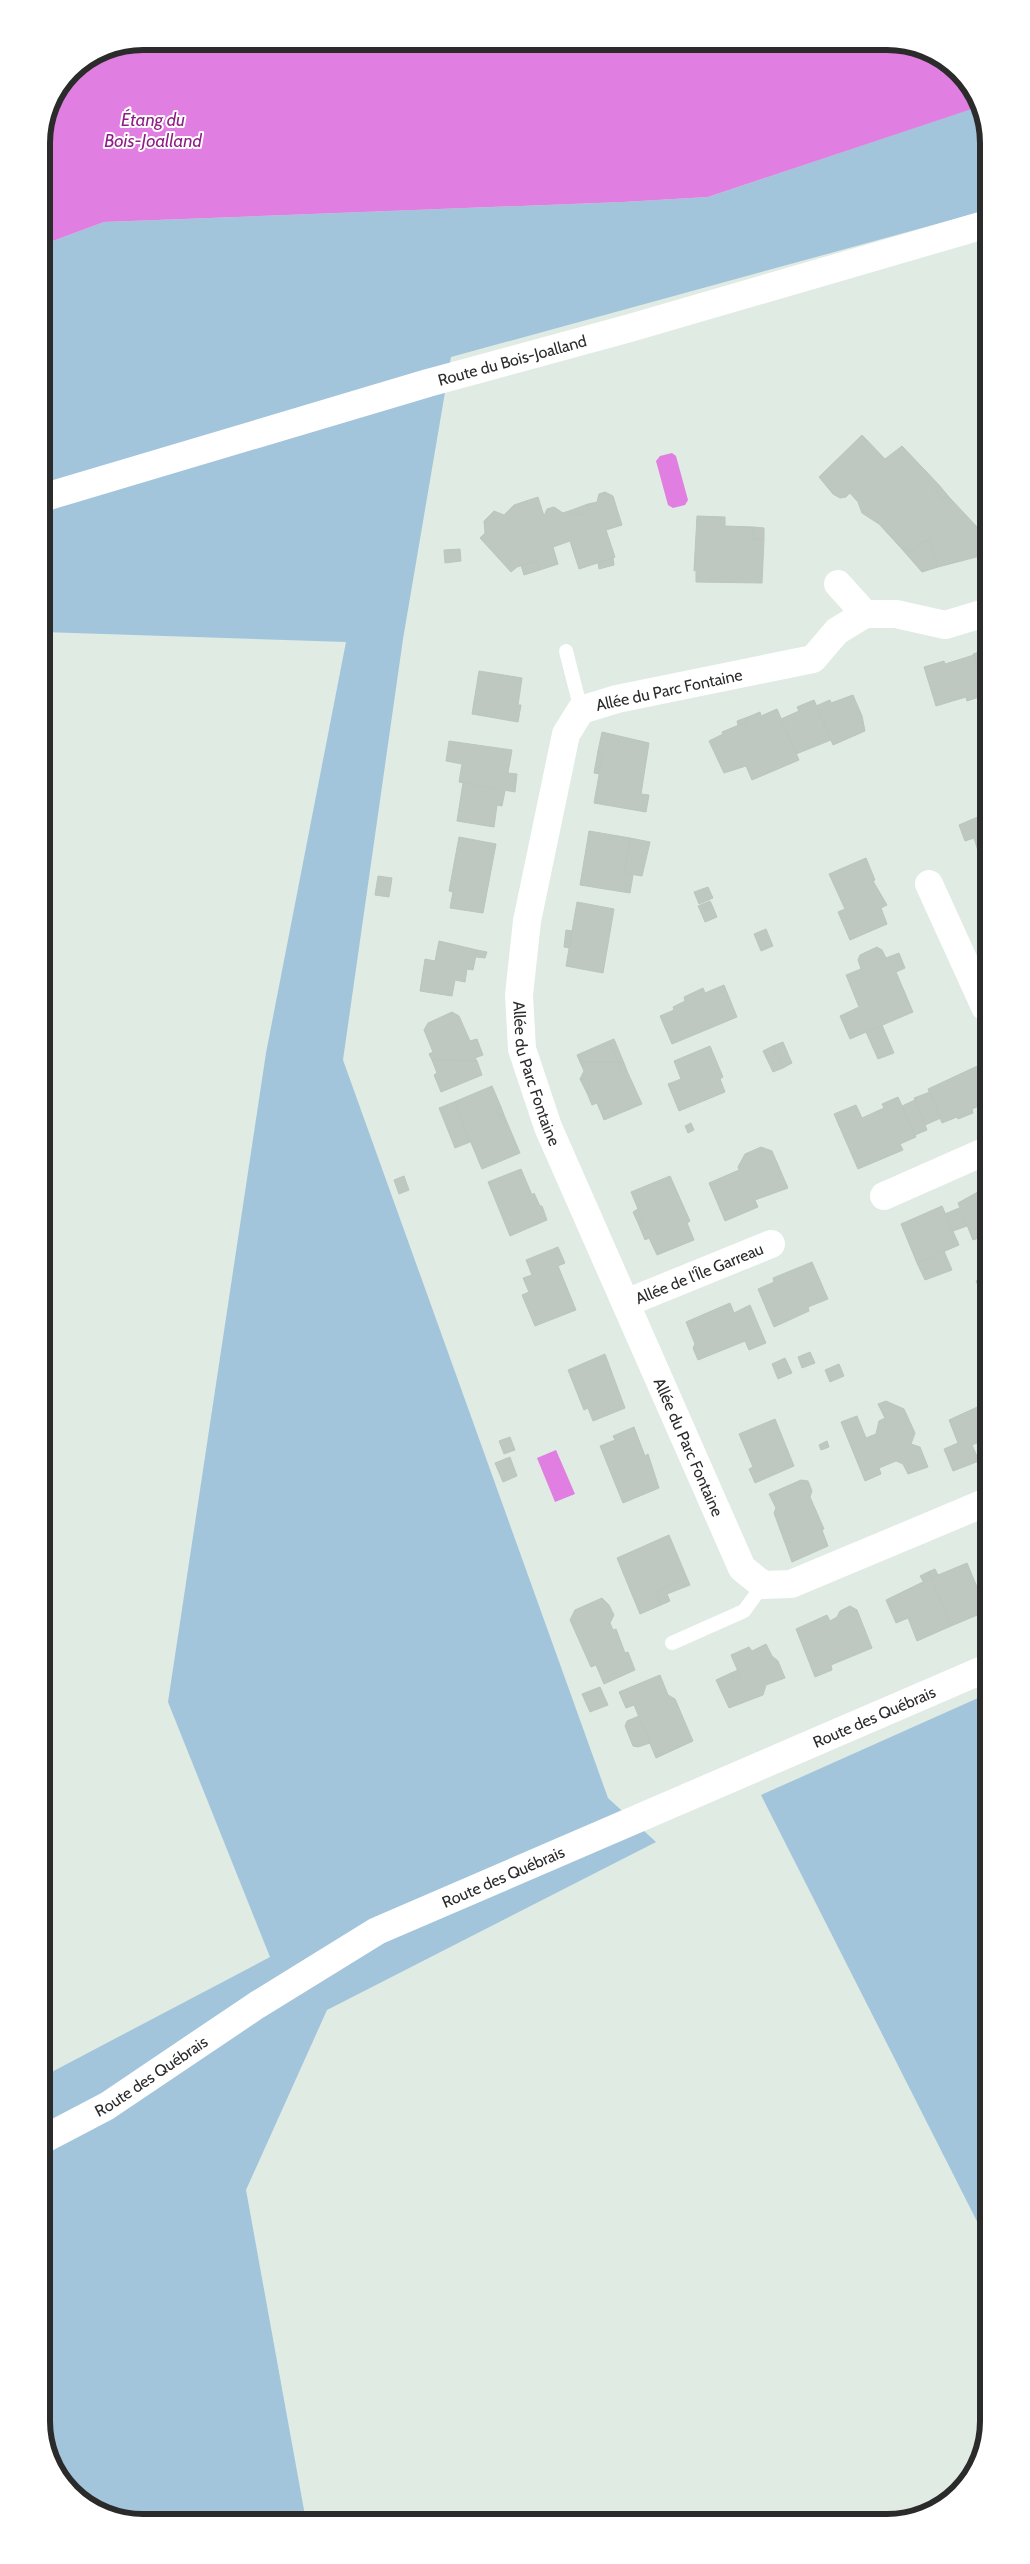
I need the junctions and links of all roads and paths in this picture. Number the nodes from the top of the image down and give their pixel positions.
1 (980, 225) edge
2 (50, 496) edge
3 (838, 584) dead end
4 (865, 614) junction
5 (980, 614) edge
6 (566, 651) dead end
7 (581, 710) junction
8 (929, 884) dead end
9 (980, 994) edge
10 (980, 1155) edge
11 (884, 1196) dead end
12 (771, 1244) dead end
13 (626, 1303) junction
14 (980, 1505) edge
15 (763, 1585) junction
16 (672, 1643) dead end
17 (980, 1671) edge
18 (50, 2136) edge

1 - 2 street, Route du Bois-Joalland
3 - 4 street
4 - 5 street, Allée du Parc Fontaine
4 - 7 street, Allée du Parc Fontaine
6 - 7 lane
7 - 13 street, Allée du Parc Fontaine
8 - 9 street
10 - 11 street
12 - 13 street, Allée de l'Île Garreau
13 - 15 street, Allée du Parc Fontaine
14 - 15 street
15 - 16 lane
17 - 18 street, Route des Québrais

